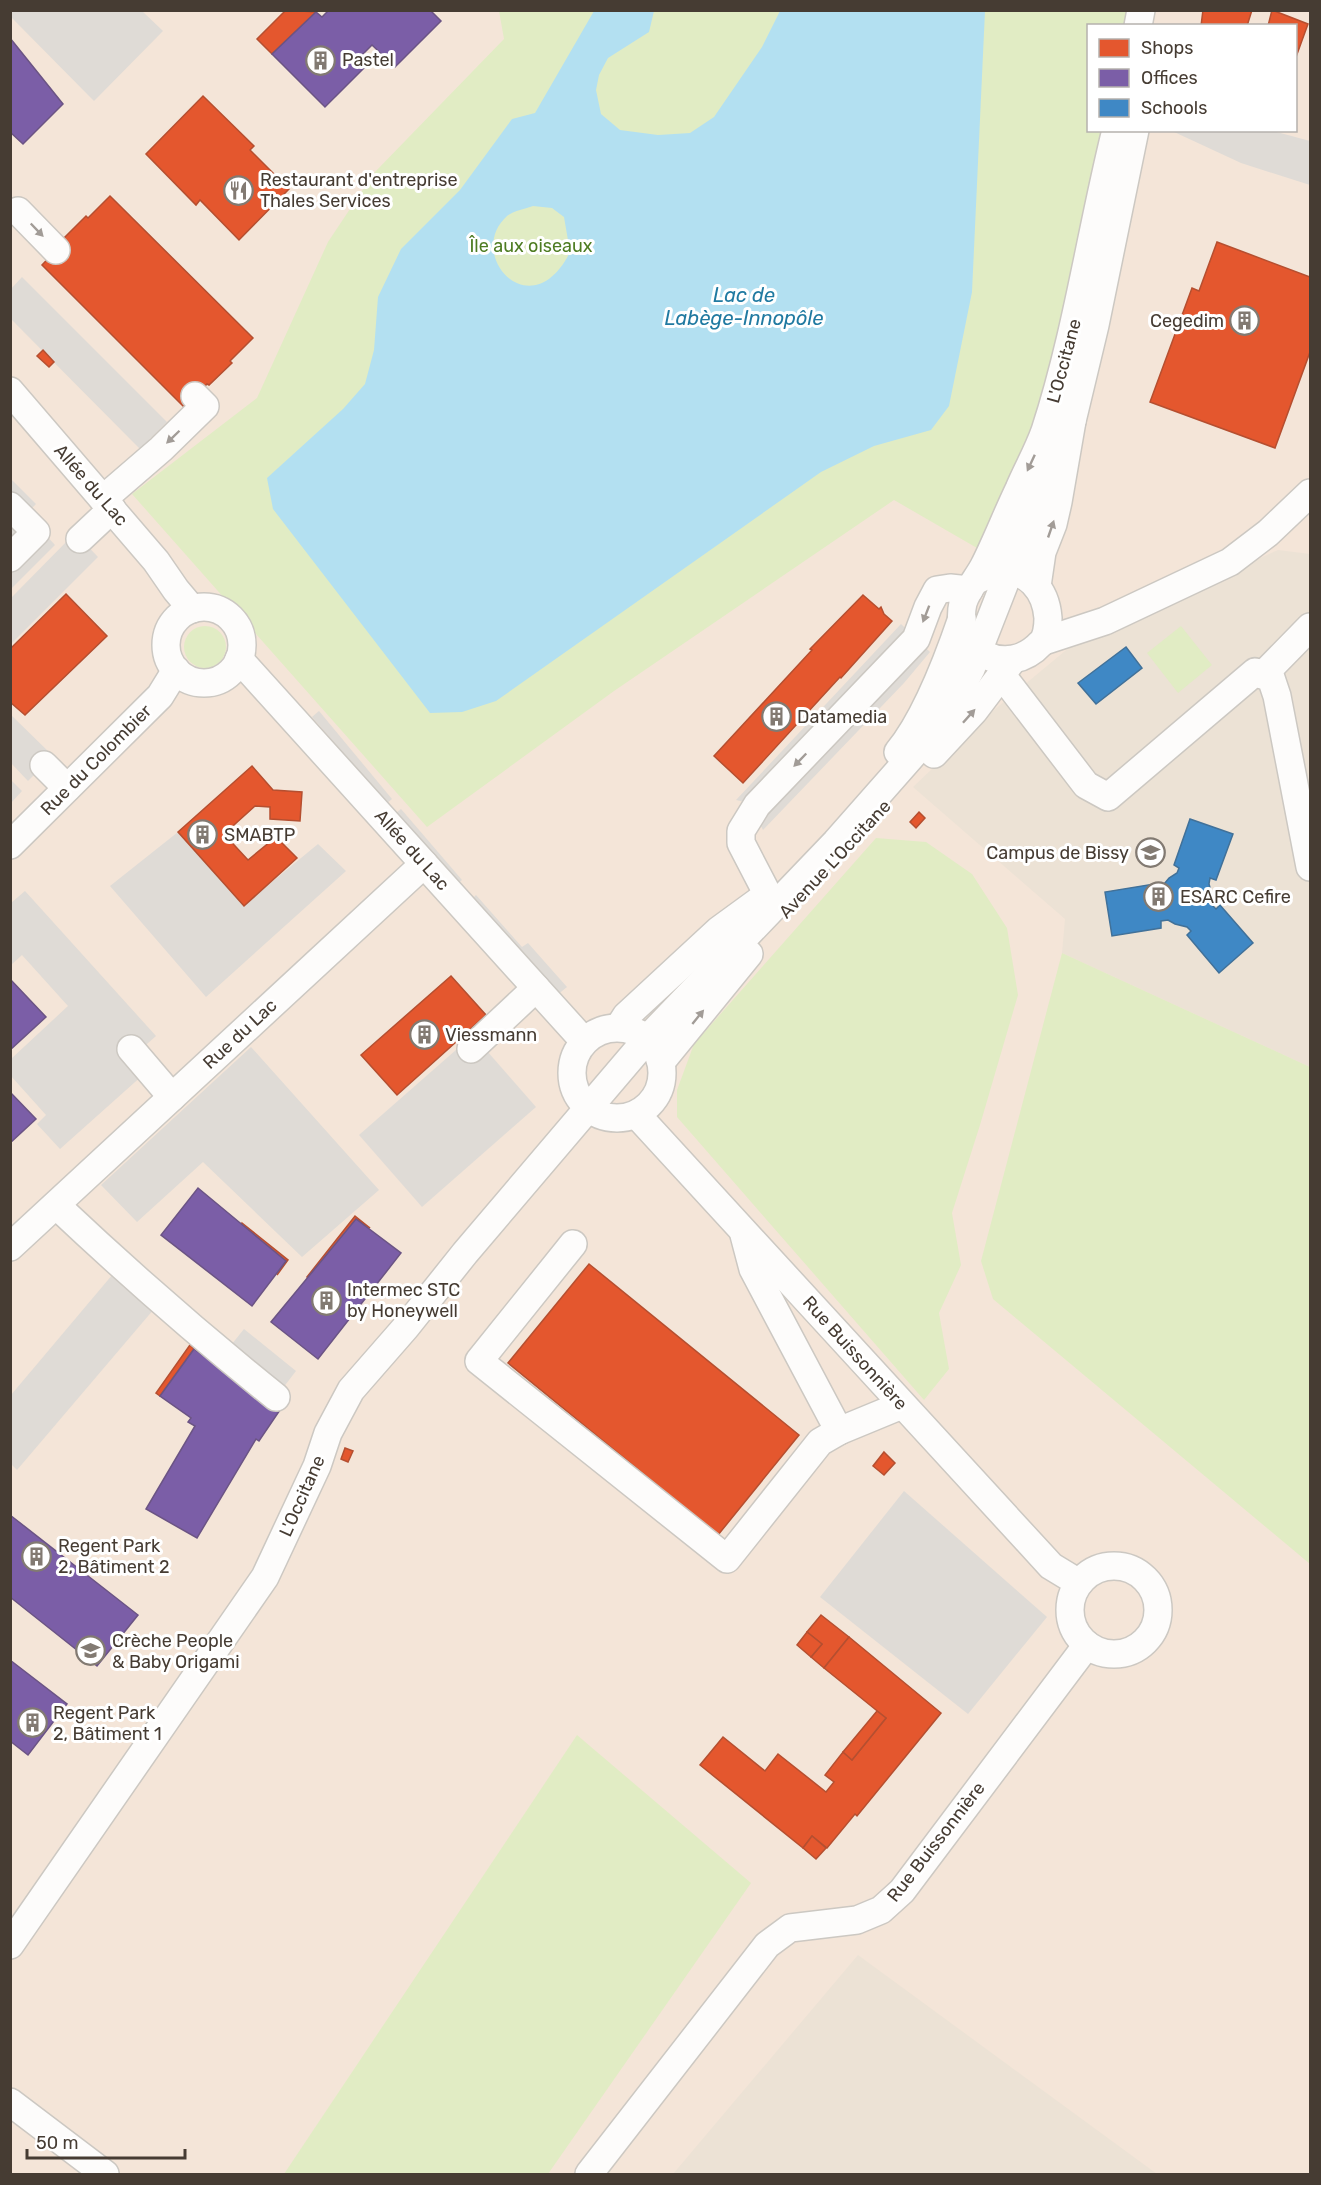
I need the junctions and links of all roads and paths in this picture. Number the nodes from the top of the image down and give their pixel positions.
1 (1116, 132) edge
2 (1116, 132) edge
3 (1135, 132) edge
4 (18, 211) dead end
5 (56, 250) dead end
6 (10, 391) edge
7 (195, 396) dead end
8 (1072, 421) junction
9 (1051, 465) junction
10 (1307, 503) edge
11 (107, 504) junction
12 (10, 506) edge
13 (80, 539) dead end
14 (10, 558) edge
15 (1010, 572) junction
16 (973, 585) junction
17 (1042, 595) junction
18 (192, 609) junction
19 (962, 618) junction
20 (1105, 621) junction
21 (1311, 627) edge
22 (1044, 641) junction
23 (978, 652) junction
24 (239, 659) junction
25 (1007, 667) junction
26 (176, 670) junction
27 (1263, 675) junction
28 (44, 765) dead end
29 (889, 781) junction
30 (67, 788) junction
31 (856, 804) junction
32 (16, 828) edge
33 (424, 864) junction
34 (1311, 867) edge
35 (768, 895) junction
36 (719, 930) junction
37 (536, 988) junction
38 (691, 991) junction
39 (619, 1028) junction
40 (647, 1039) junction
41 (584, 1041) junction
42 (471, 1048) dead end
43 (131, 1049) dead end
44 (661, 1062) junction
45 (172, 1097) junction
46 (589, 1109) junction
47 (637, 1114) junction
48 (56, 1205) junction
49 (743, 1230) junction
50 (573, 1244) dead end
51 (10, 1247) edge
52 (276, 1397) dead end
53 (902, 1405) junction
54 (839, 1431) junction
55 (1079, 1583) junction
56 (1087, 1645) junction
57 (10, 1945) edge
58 (10, 2102) edge
59 (105, 2175) edge
60 (589, 2175) edge

1 - 9 street, L'Occitane
2 -> 16 street, L'Occitane
3 - 8 street, L'Occitane
4 -> 5 street
6 - 11 street, Allée du Lac
7 -> 11 street
8 - 9 street, L'Occitane
17 -> 8 street, L'Occitane
9 - 15 street, Avenue L'Occitane
10 - 20 street
11 - 13 street
11 - 18 street, Allée du Lac
12 - 14 street
15 - 16 street
15 - 17 street
15 - 23 street, Avenue L'Occitane
16 - 19 street, L'Occitane
16 -> 35 street
17 - 20 street
17 - 22 street, L'Occitane
18 - 24 street
18 - 26 street
19 - 23 street
19 - 31 street, Avenue L'Occitane
20 - 22 street
21 - 27 street
22 - 25 street
23 - 25 street
23 - 29 street, Avenue L'Occitane
24 - 26 street
24 - 33 street, Allée du Lac
25 - 27 street
44 -> 25 street, Avenue L'Occitane
26 - 30 street, Rue du Colombier
27 - 34 street
28 - 30 street
29 - 31 street, Avenue L'Occitane
29 - 38 street, Avenue L'Occitane
30 - 32 street, Rue du Colombier
31 - 35 street
33 - 37 street, Allée du Lac
33 - 45 street, Rue du Lac
35 - 36 street
36 - 38 street, Avenue L'Occitane
36 - 39 street
37 - 41 street, Allée du Lac
37 - 42 street
38 - 40 street, Avenue L'Occitane
39 - 40 street
39 - 41 street
40 - 44 street
40 - 46 street, Avenue L'Occitane
41 - 46 street
43 - 45 street
44 - 47 street
45 - 48 street, Rue du Lac
46 - 47 street
46 - 57 street, L'Occitane
47 - 49 street, Rue Buissonnière
48 - 51 street, Rue du Lac
48 - 52 street
49 - 53 street, Rue Buissonnière
49 - 54 street
50 - 54 street
53 - 54 street
53 - 55 street, Rue Buissonnière
55 - 56 street
55 - 56 street
56 - 60 street, Rue Buissonnière
58 - 59 street

